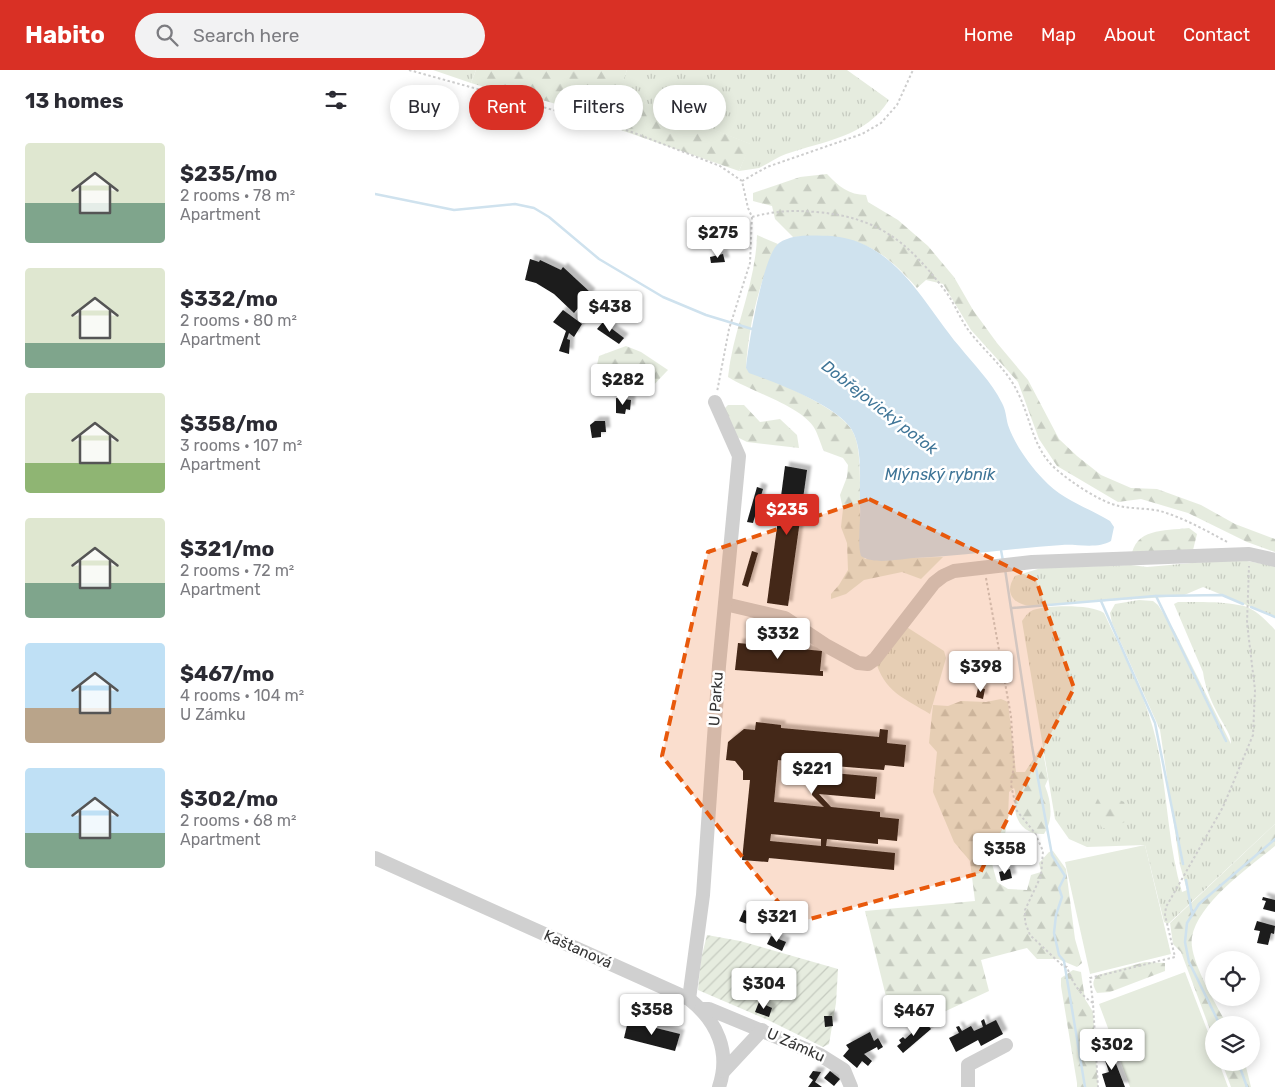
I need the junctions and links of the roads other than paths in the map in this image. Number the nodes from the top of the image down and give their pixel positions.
1 (715, 402) road end
2 (1275, 560) edge
3 (725, 604) junction
4 (375, 858) edge
5 (689, 1000) junction
6 (701, 1009) junction
7 (763, 1030) junction
8 (1006, 1045) dead end
9 (724, 1071) junction
10 (719, 1087) edge
11 (851, 1087) edge
12 (968, 1087) edge

1 - 3 street, U Parku
2 - 3 street
3 - 5 street, U Parku
4 - 5 street, Kaštanová
5 - 6 street, Kaštanová
6 - 7 street, U Zámku
6 - 9 street, Kaštanová
7 - 9 street
7 - 11 street, U Zámku
8 - 12 street
9 - 10 street, Kaštanová

